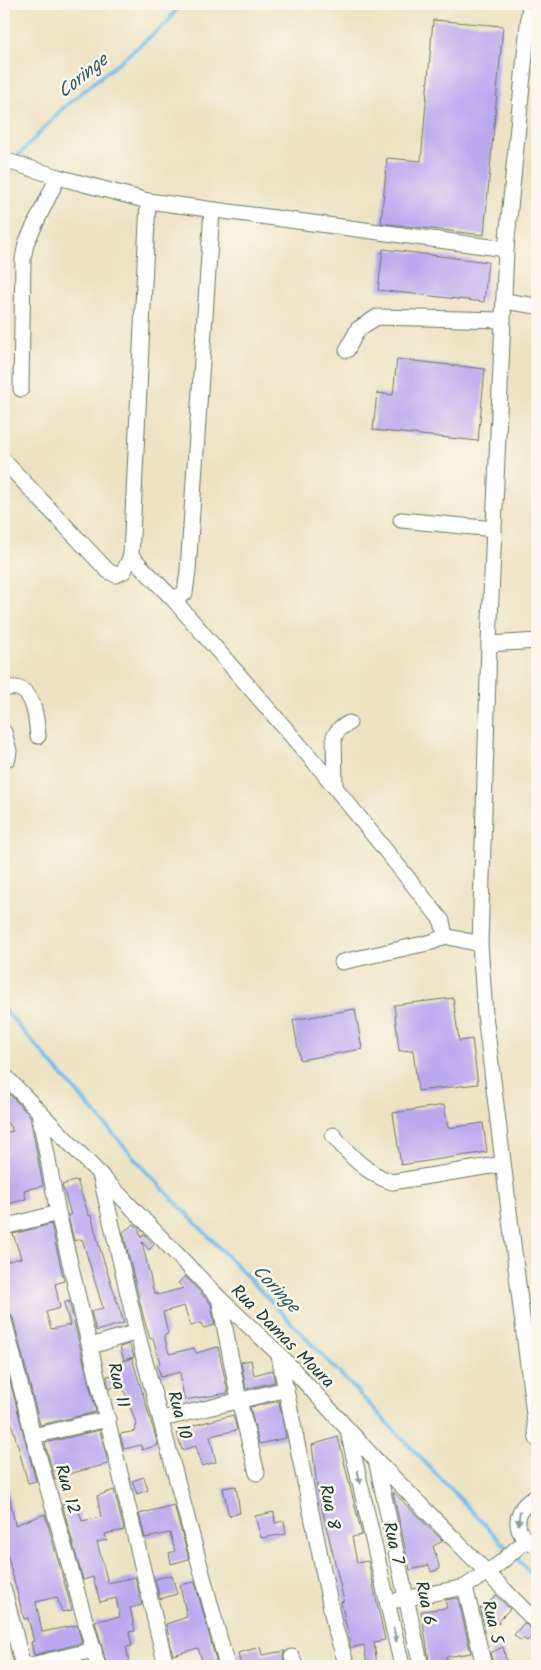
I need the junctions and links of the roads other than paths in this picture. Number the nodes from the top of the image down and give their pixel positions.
1 (530, 4) edge
2 (532, 46) edge
3 (4, 160) edge
4 (58, 177) junction
5 (148, 201) junction
6 (212, 210) junction
7 (506, 249) junction
8 (504, 301) junction
9 (537, 306) edge
10 (504, 320) junction
11 (347, 350) dead end
12 (21, 390) dead end
13 (4, 461) edge
14 (401, 520) dead end
15 (494, 529) junction
16 (131, 556) junction
17 (173, 599) junction
18 (537, 641) edge
19 (489, 644) junction
20 (4, 689) edge
21 (348, 724) dead end
22 (4, 732) edge
23 (38, 736) dead end
24 (4, 759) edge
25 (335, 787) junction
26 (445, 936) junction
27 (480, 944) junction
28 (342, 962) dead end
29 (4, 1075) edge
30 (39, 1112) junction
31 (332, 1135) dead end
32 (503, 1164) junction
33 (100, 1174) junction
34 (58, 1213) junction
35 (4, 1227) edge
36 (219, 1298) junction
37 (4, 1320) edge
38 (137, 1332) junction
39 (530, 1334) edge
40 (91, 1346) junction
41 (279, 1354) junction
42 (288, 1389) junction
43 (239, 1400) junction
44 (535, 1410) edge
45 (108, 1419) junction
46 (162, 1419) junction
47 (348, 1429) junction
48 (33, 1436) junction
49 (537, 1440) edge
50 (376, 1460) junction
51 (257, 1473) dead end
52 (537, 1497) edge
53 (528, 1543) edge
54 (493, 1568) junction
55 (465, 1587) junction
56 (4, 1590) edge
57 (406, 1598) junction
58 (388, 1601) junction
59 (537, 1623) edge
60 (94, 1650) junction
61 (23, 1666) edge
62 (27, 1666) edge
63 (98, 1666) edge
64 (166, 1666) edge
65 (227, 1666) edge
66 (347, 1666) edge
67 (402, 1666) edge
68 (421, 1666) edge
69 (484, 1666) edge

1 - 2 street
2 - 7 street
3 - 4 street
4 - 5 street
4 - 12 street
5 - 6 street
5 - 16 street
6 - 7 street
6 - 17 street
7 - 8 street
8 - 9 street
8 - 10 street
10 - 11 street
10 - 15 street
13 - 16 street
14 - 15 street
15 - 19 street
16 - 17 street
17 - 25 street
18 - 19 street
19 - 27 street
20 - 23 street
21 - 25 street
22 - 24 street
25 - 26 street
26 - 27 street
26 - 28 street
27 - 32 street
29 - 30 street, Rua Damas Moura
30 - 33 street, Rua Damas Moura
30 - 34 street, Rua 11
31 - 32 street
32 - 39 street
33 - 36 street, Rua Damas Moura
33 - 38 street, Rua 10
34 - 35 street
34 - 40 street, Rua 11
36 - 41 street, Rua Damas Moura
36 - 43 street
37 - 48 street, Rua 12
38 - 40 street
38 - 46 street, Rua 10
39 - 44 street
40 - 45 street, Rua 11
41 - 42 street, Rua 8
41 - 47 street, Rua Damas Moura
42 - 43 street
42 - 66 street, Rua 8
43 - 46 street
43 - 51 street
44 - 49 street
45 - 48 street
45 - 64 street, Rua 11
46 - 65 street, Rua 10
47 - 50 street, Rua Damas Moura
47 -> 58 street, Rua 7
48 - 60 street, Rua 12
50 - 54 street, Rua Damas Moura
50 - 57 street, Rua 6
52 -> 53 street
53 - 54 street
54 - 55 street
54 - 59 street, Rua Damas Moura
55 - 57 street
55 - 69 street, Rua 5
56 - 61 street
57 - 58 street
57 - 68 street, Rua 6
58 -> 67 street, Rua 7
60 - 62 street
60 - 63 street, Rua 12

